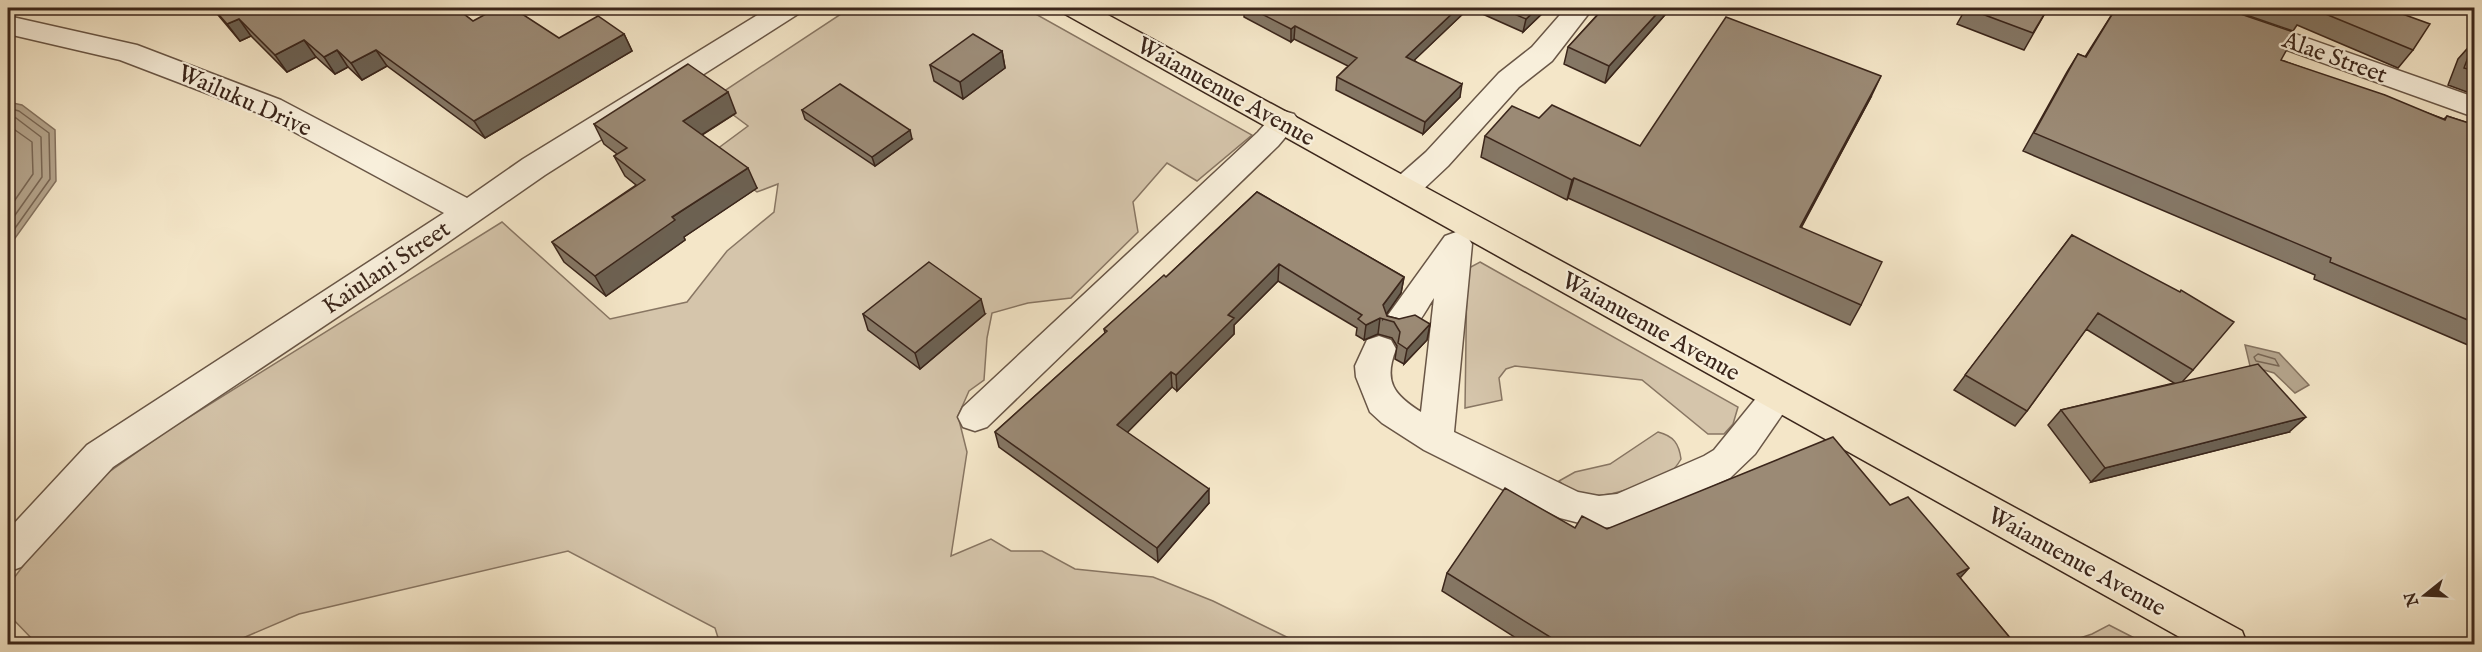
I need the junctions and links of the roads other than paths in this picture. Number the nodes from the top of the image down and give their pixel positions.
1 (788, 8) edge
2 (1075, 8) edge
3 (1580, 8) edge
4 (2196, 8) edge
5 (8, 25) edge
6 (2475, 107) edge
7 (1284, 121) junction
8 (1404, 189) junction
9 (468, 212) junction
10 (1464, 235) junction
11 (1778, 396) junction
12 (975, 417) dead end
13 (1436, 440) junction
14 (8, 555) edge
15 (2228, 645) edge

1 - 9 street, Kaiulani Street
2 - 7 main road, Waianuenue Avenue
3 - 8 street
4 - 6 street, Alae Street
5 - 9 street, Wailuku Drive
7 - 8 main road, Waianuenue Avenue
7 - 12 street
8 - 10 main road, Waianuenue Avenue
9 - 14 street, Kaiulani Street
10 - 11 main road, Waianuenue Avenue
10 - 13 street
10 - 13 street
11 - 13 street
11 - 15 main road, Waianuenue Avenue

